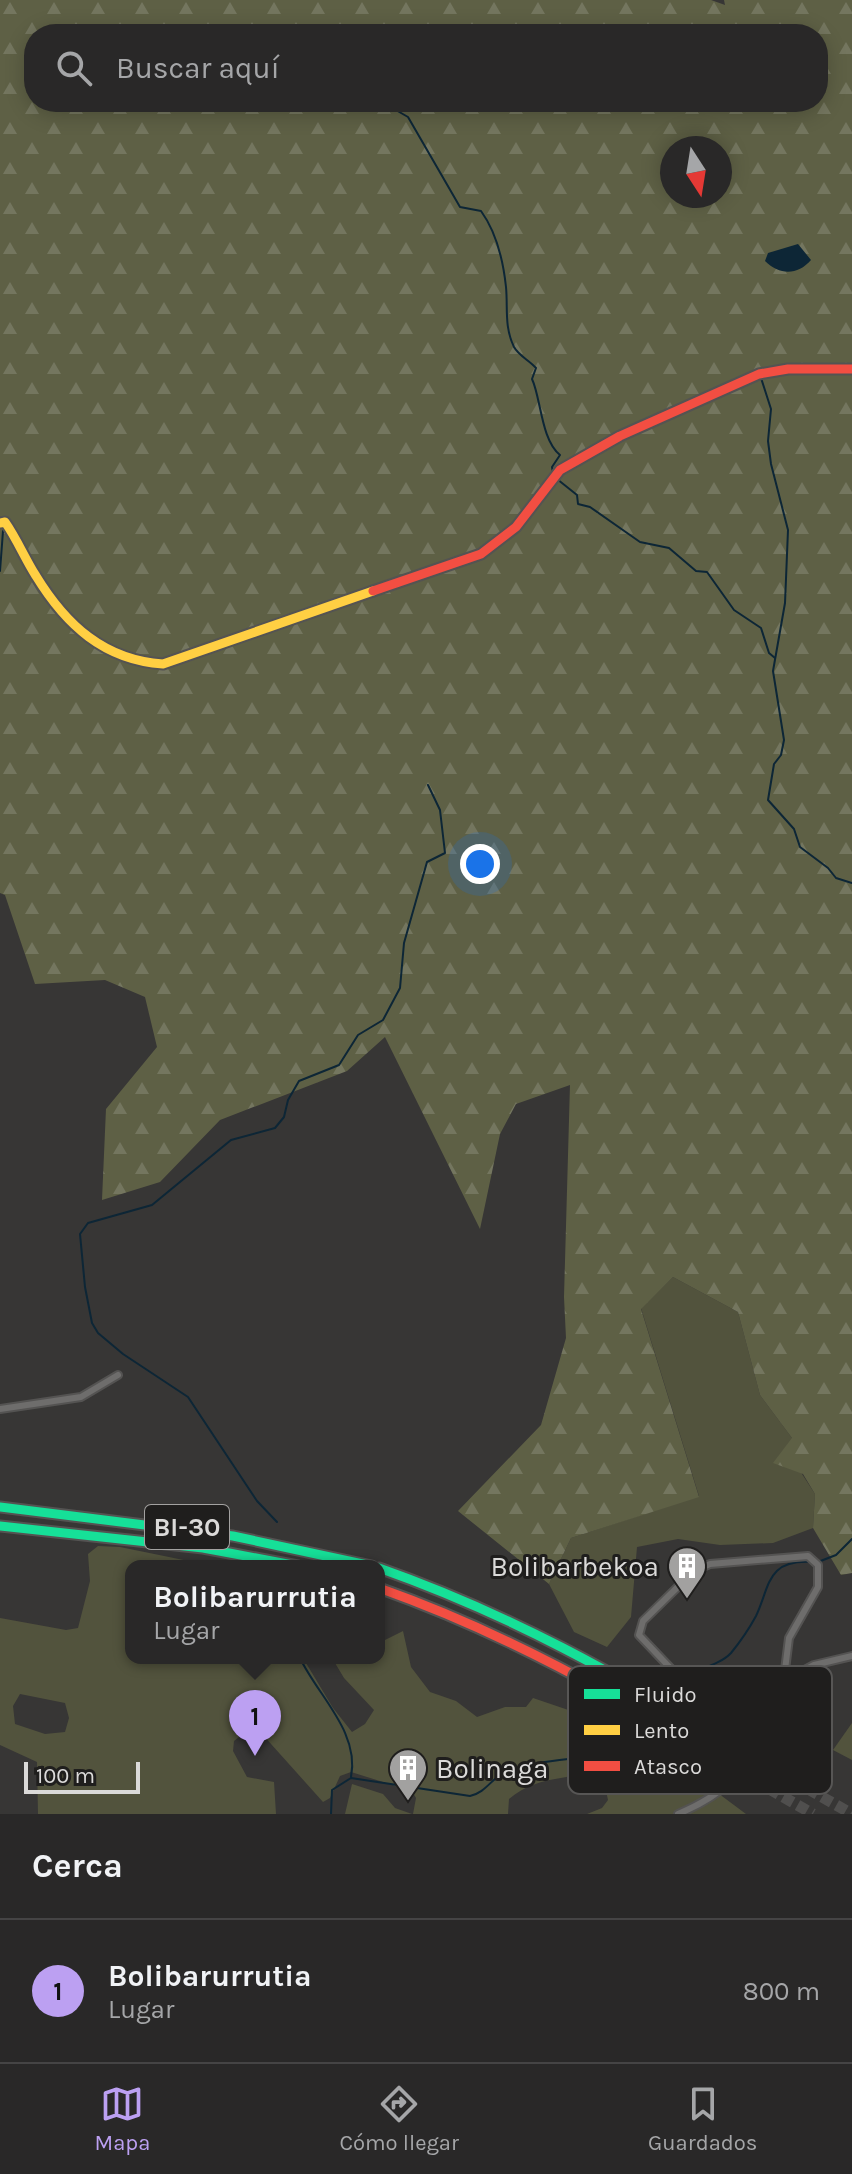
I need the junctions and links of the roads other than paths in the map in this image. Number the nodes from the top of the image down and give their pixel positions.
1 (852, 369) edge
2 (0, 523) edge
3 (118, 1375) dead end
4 (0, 1409) edge
5 (0, 1507) edge
6 (0, 1526) edge
7 (266, 1560) edge
8 (350, 1560) edge
9 (385, 1570) edge
10 (385, 1590) edge
11 (852, 1656) edge
12 (602, 1666) edge
13 (666, 1666) edge
14 (786, 1666) edge
15 (812, 1666) edge
16 (568, 1669) edge
17 (718, 1794) edge
18 (678, 1814) edge

1 - 2 main road
3 - 4 street
5 - 8 main road, BI-30
6 - 7 main road, BI-30
9 - 12 main road
10 - 16 main road
11 - 15 street
13 - 14 street
17 - 18 street

